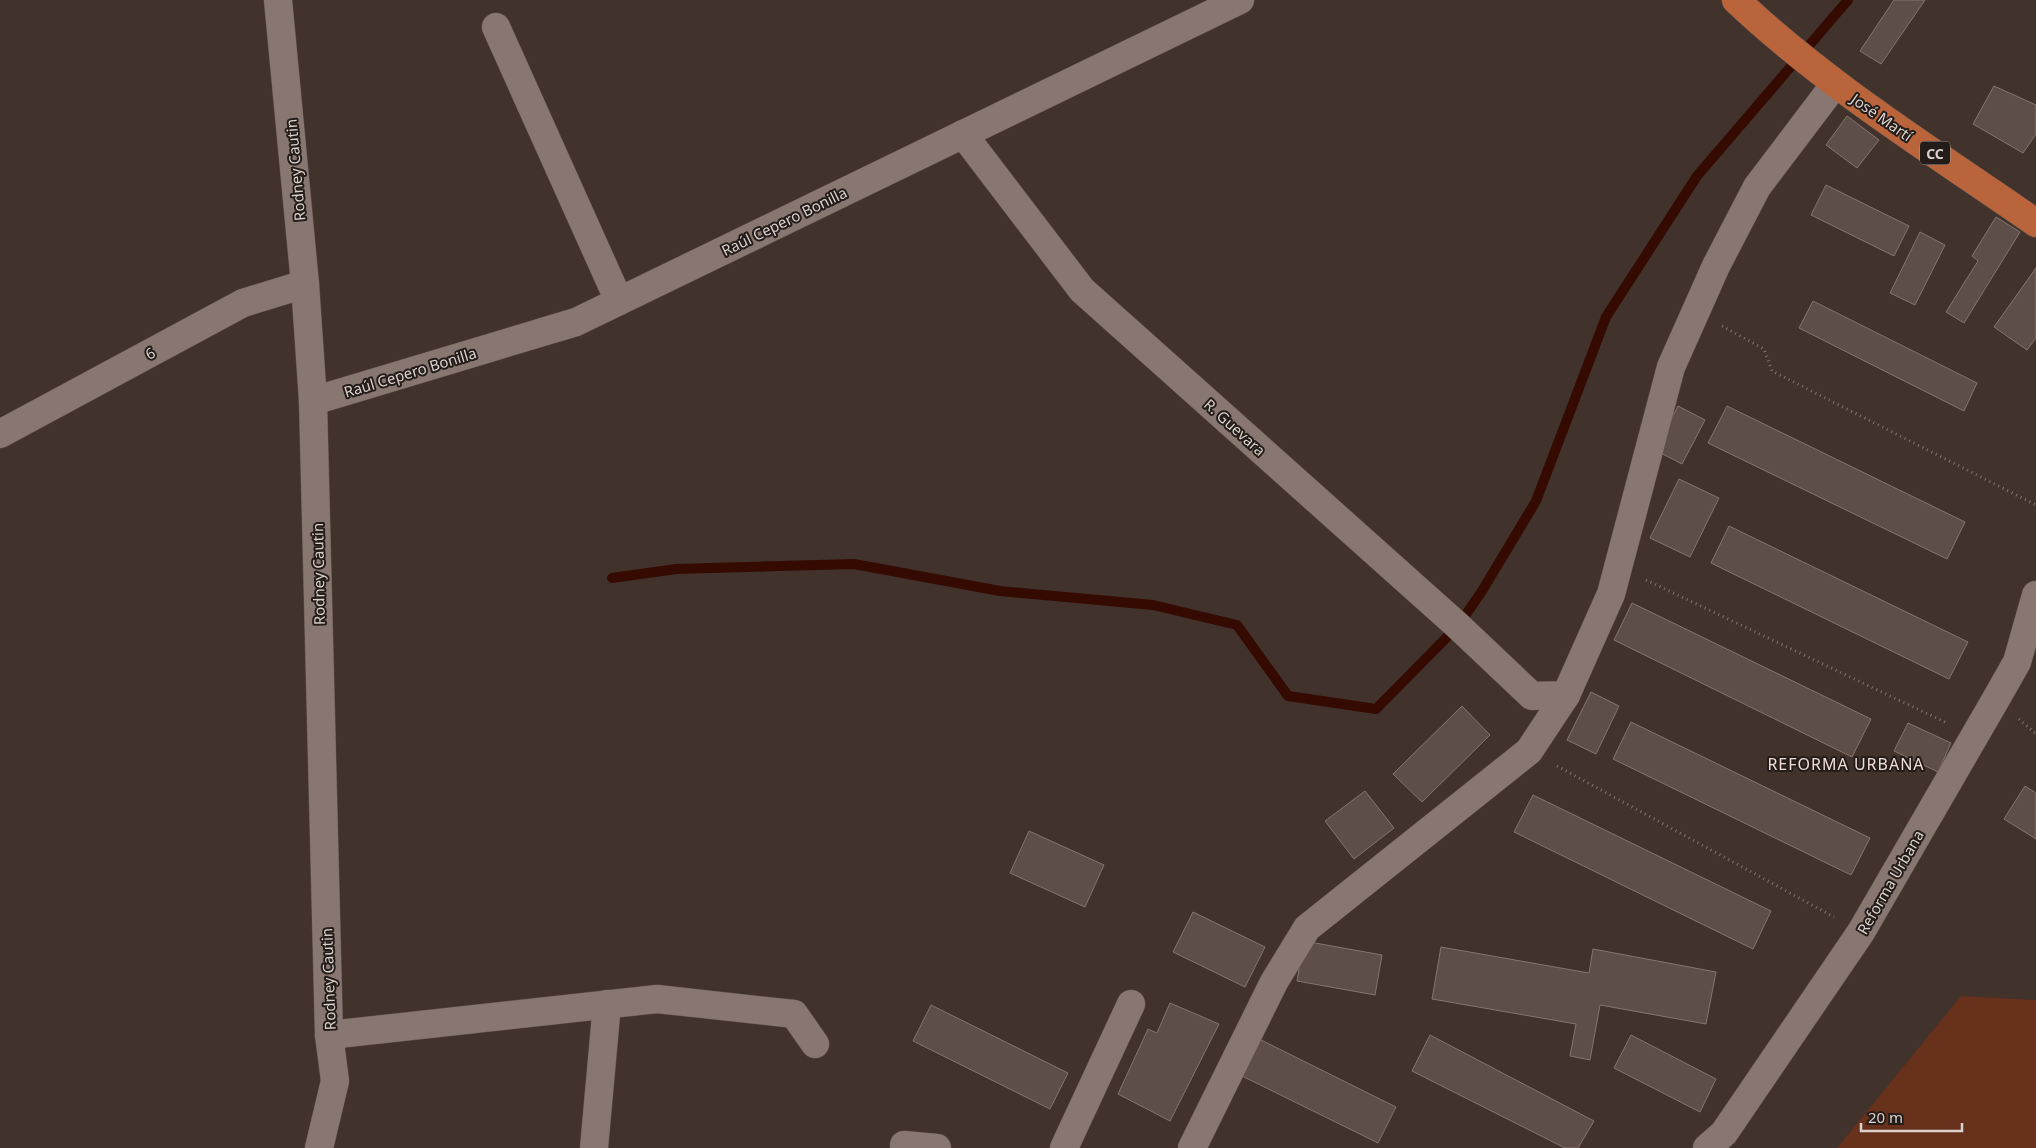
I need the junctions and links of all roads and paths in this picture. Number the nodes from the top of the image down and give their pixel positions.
1 (278, 0) edge
2 (1240, 0) edge
3 (1736, 0) edge
4 (496, 27) dead end
5 (1835, 84) junction
6 (963, 134) junction
7 (2036, 223) edge
8 (305, 284) junction
9 (620, 301) junction
10 (1697, 312) junction
11 (313, 401) junction
12 (0, 434) edge
13 (2036, 505) edge
14 (1618, 566) junction
15 (2036, 595) edge
16 (1566, 695) junction
17 (1974, 736) junction
18 (1529, 750) junction
19 (1861, 932) junction
20 (607, 1004) junction
21 (1131, 1004) dead end
22 (329, 1035) junction
23 (815, 1044) dead end
24 (904, 1145) dead end
25 (319, 1148) edge
26 (594, 1148) edge
27 (937, 1148) edge
28 (1064, 1148) edge
29 (1192, 1148) edge
30 (1707, 1148) edge

1 - 8 street, Rodney Cautin
2 - 6 street, Raúl Cepero Bonilla
3 - 5 main road, José Martí / CC
4 - 9 street
5 - 7 main road, José Martí / CC
5 - 10 street
6 - 9 street, Raúl Cepero Bonilla
6 - 16 street, R. Guevara
8 - 11 street, Rodney Cautin
8 - 12 street, 6
9 - 11 street, Raúl Cepero Bonilla
10 - 13 path
10 - 14 street
11 - 22 street, Rodney Cautin
14 - 16 street
14 - 17 path
15 - 17 street, Reforma Urbana
16 - 18 street
17 - 19 street, Reforma Urbana
18 - 19 path
18 - 29 street
19 - 30 street, Reforma Urbana
20 - 22 street
20 - 23 street
20 - 26 street
21 - 28 street
22 - 25 street, Rodney Cautin
24 - 27 street

